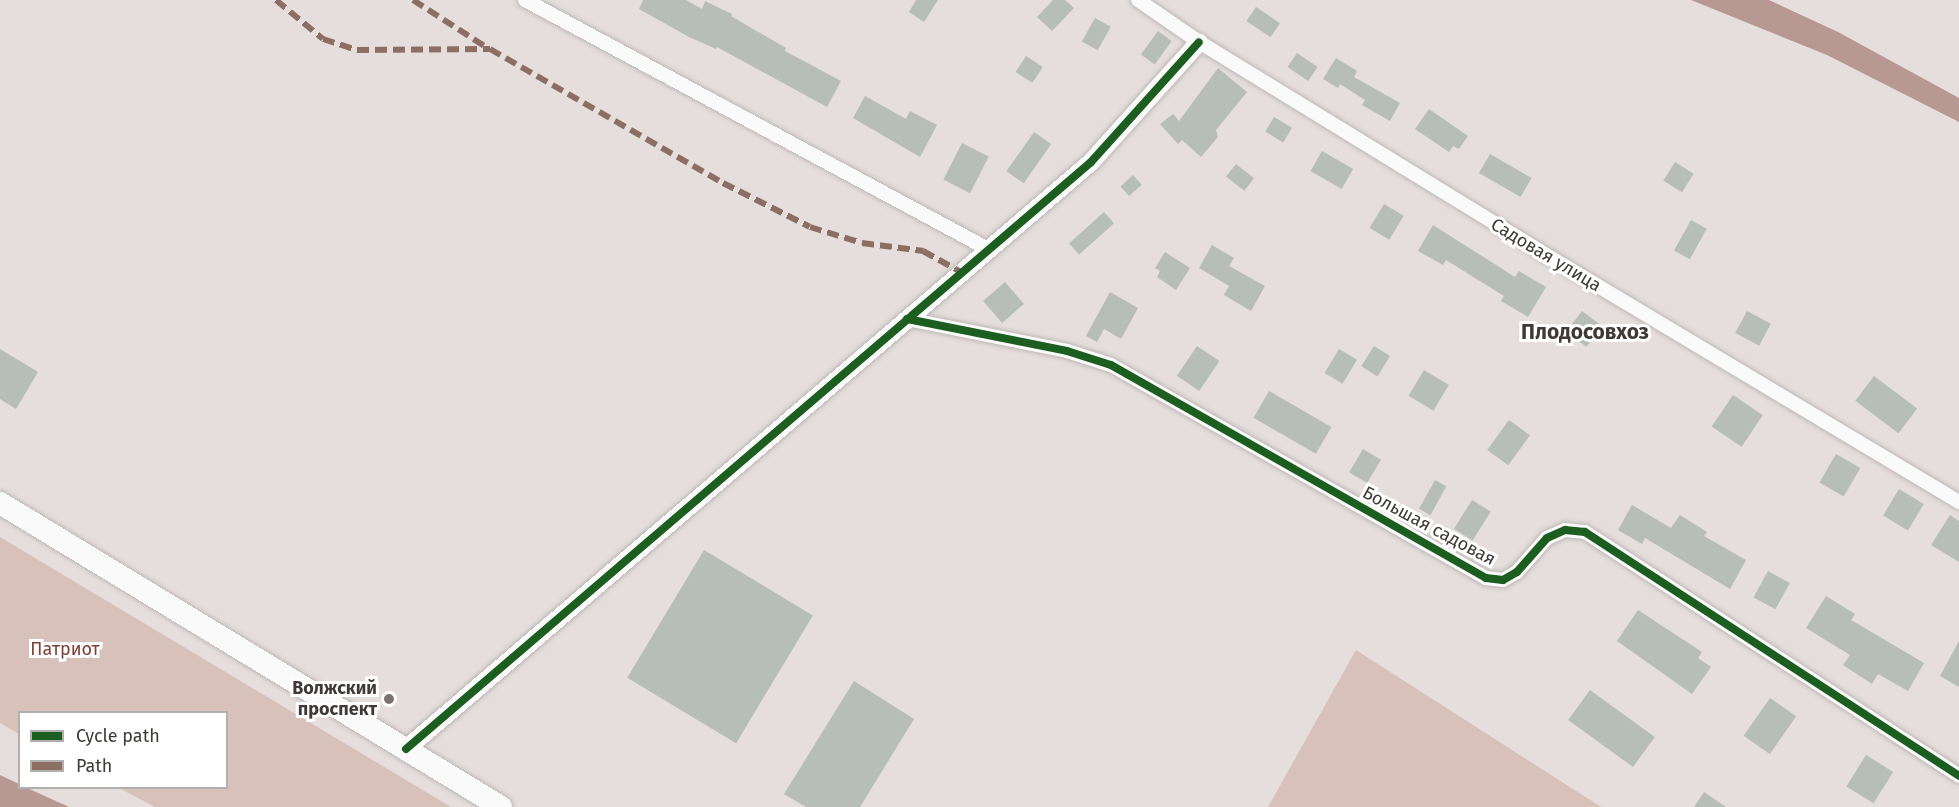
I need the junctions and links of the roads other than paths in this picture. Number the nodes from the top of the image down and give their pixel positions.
1 (525, 0) edge
2 (1138, 0) edge
3 (1199, 42) junction
4 (988, 249) junction
5 (906, 319) junction
6 (1959, 502) edge
7 (0, 503) edge
8 (406, 749) junction
9 (1959, 776) edge
10 (501, 807) edge

1 - 4 street
2 - 3 street, Садовая улица
3 - 4 street
3 - 6 street, Садовая улица
4 - 5 street
5 - 8 street
5 - 9 street, Большая садовая
7 - 8 main road
8 - 10 main road

